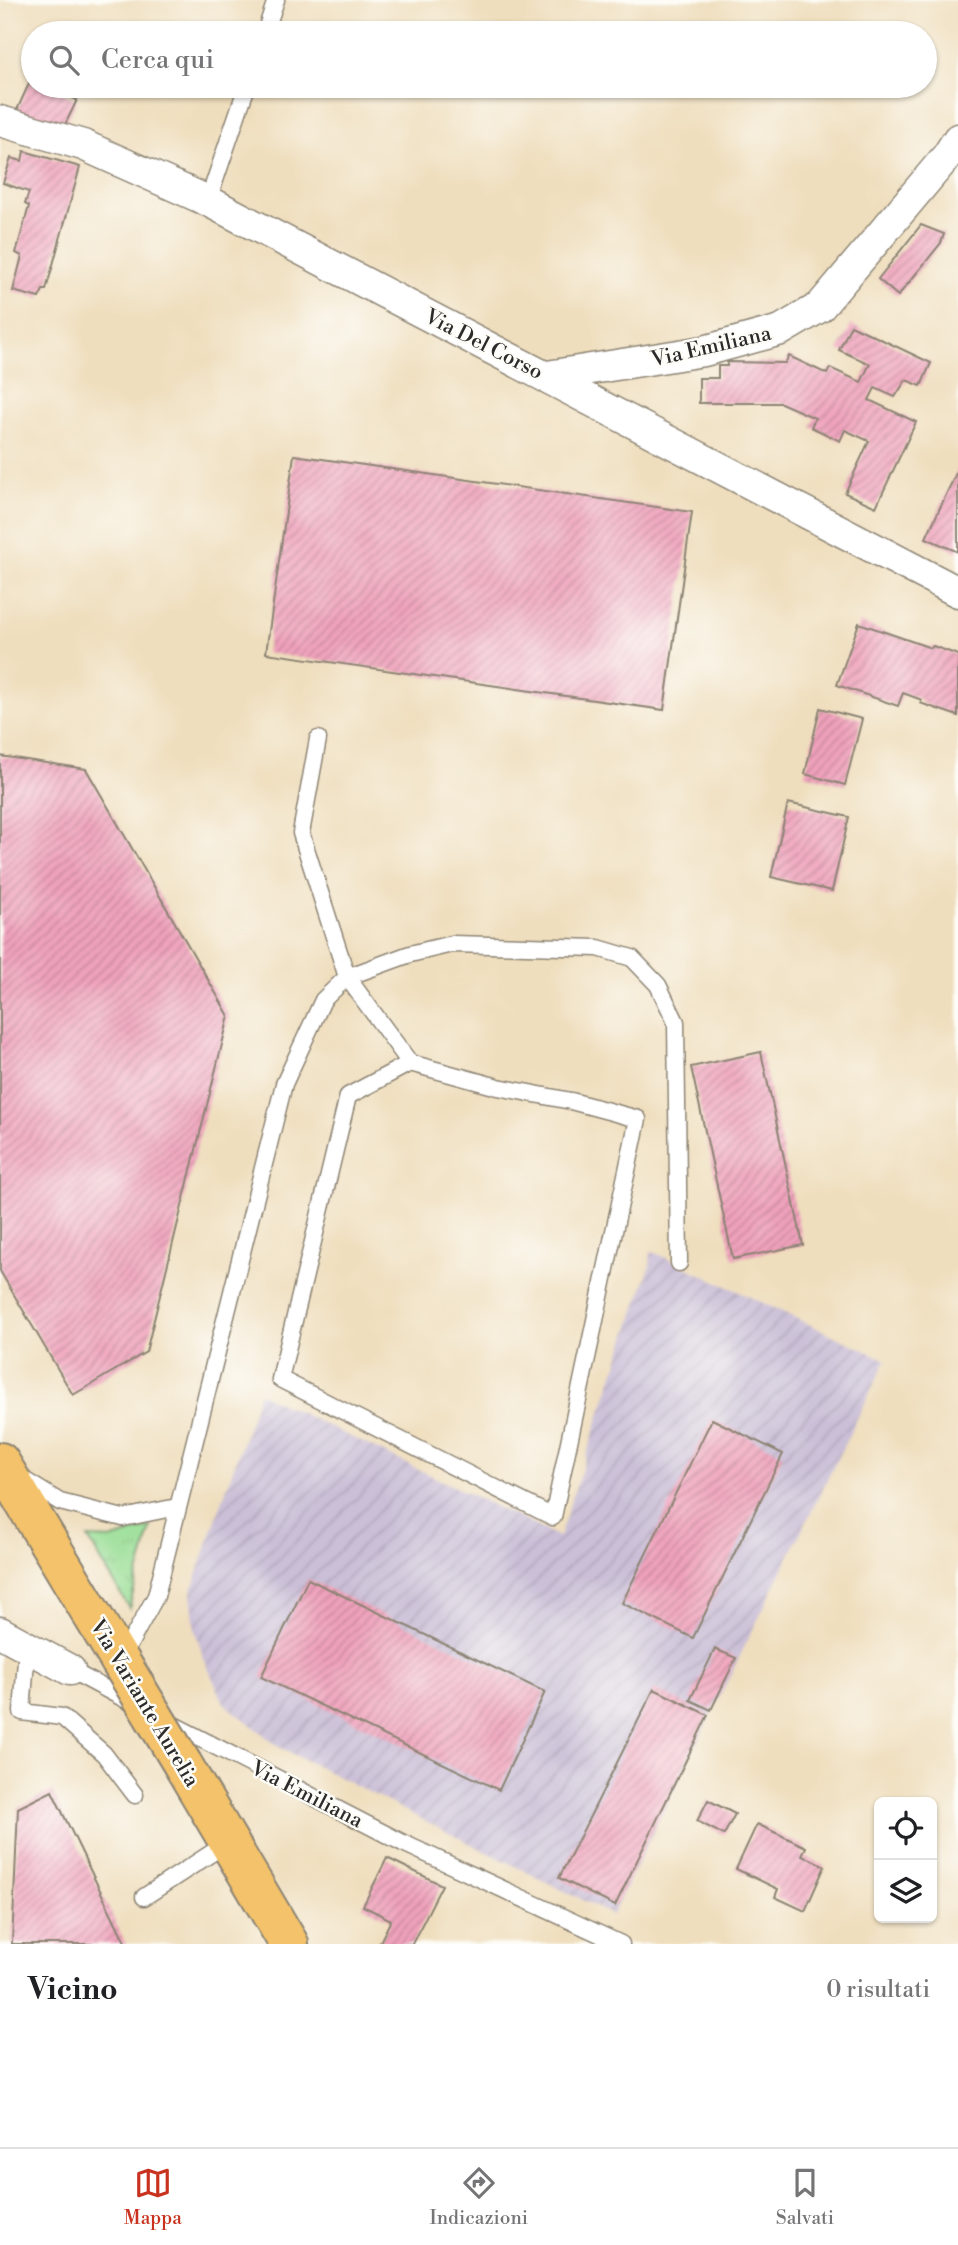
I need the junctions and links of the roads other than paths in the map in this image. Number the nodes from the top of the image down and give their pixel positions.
1 (276, 0) edge
2 (269, 21) edge
3 (243, 98) edge
4 (0, 121) edge
5 (958, 139) edge
6 (208, 201) junction
7 (547, 376) junction
8 (958, 592) edge
9 (318, 739) dead end
10 (347, 977) junction
11 (410, 1063) junction
12 (679, 1263) dead end
13 (1, 1464) edge
14 (177, 1507) junction
15 (0, 1632) edge
16 (27, 1647) junction
17 (120, 1661) junction
18 (70, 1670) joint
19 (135, 1795) dead end
20 (227, 1843) junction
21 (144, 1897) dead end
22 (289, 1944) edge
23 (621, 1944) edge

1 - 2 lane
3 - 6 lane
4 - 6 street, Via Del Corso
5 - 7 street, Via Emiliana
6 - 7 street, Via Del Corso
7 - 8 street, Via Del Corso
9 - 10 lane
10 - 11 lane
10 - 12 lane
10 - 14 lane
11 - 11 lane
13 - 14 lane
13 - 17 main road, Via Variante Aurelia
14 - 17 lane
15 - 16 street, Via Emiliana
16 - 18 street, Via Emiliana
16 - 19 lane
17 - 20 main road, Via Variante Aurelia, bridge
18 - 23 lane, Via Emiliana
20 - 21 lane
20 - 22 main road, Via Variante Aurelia

